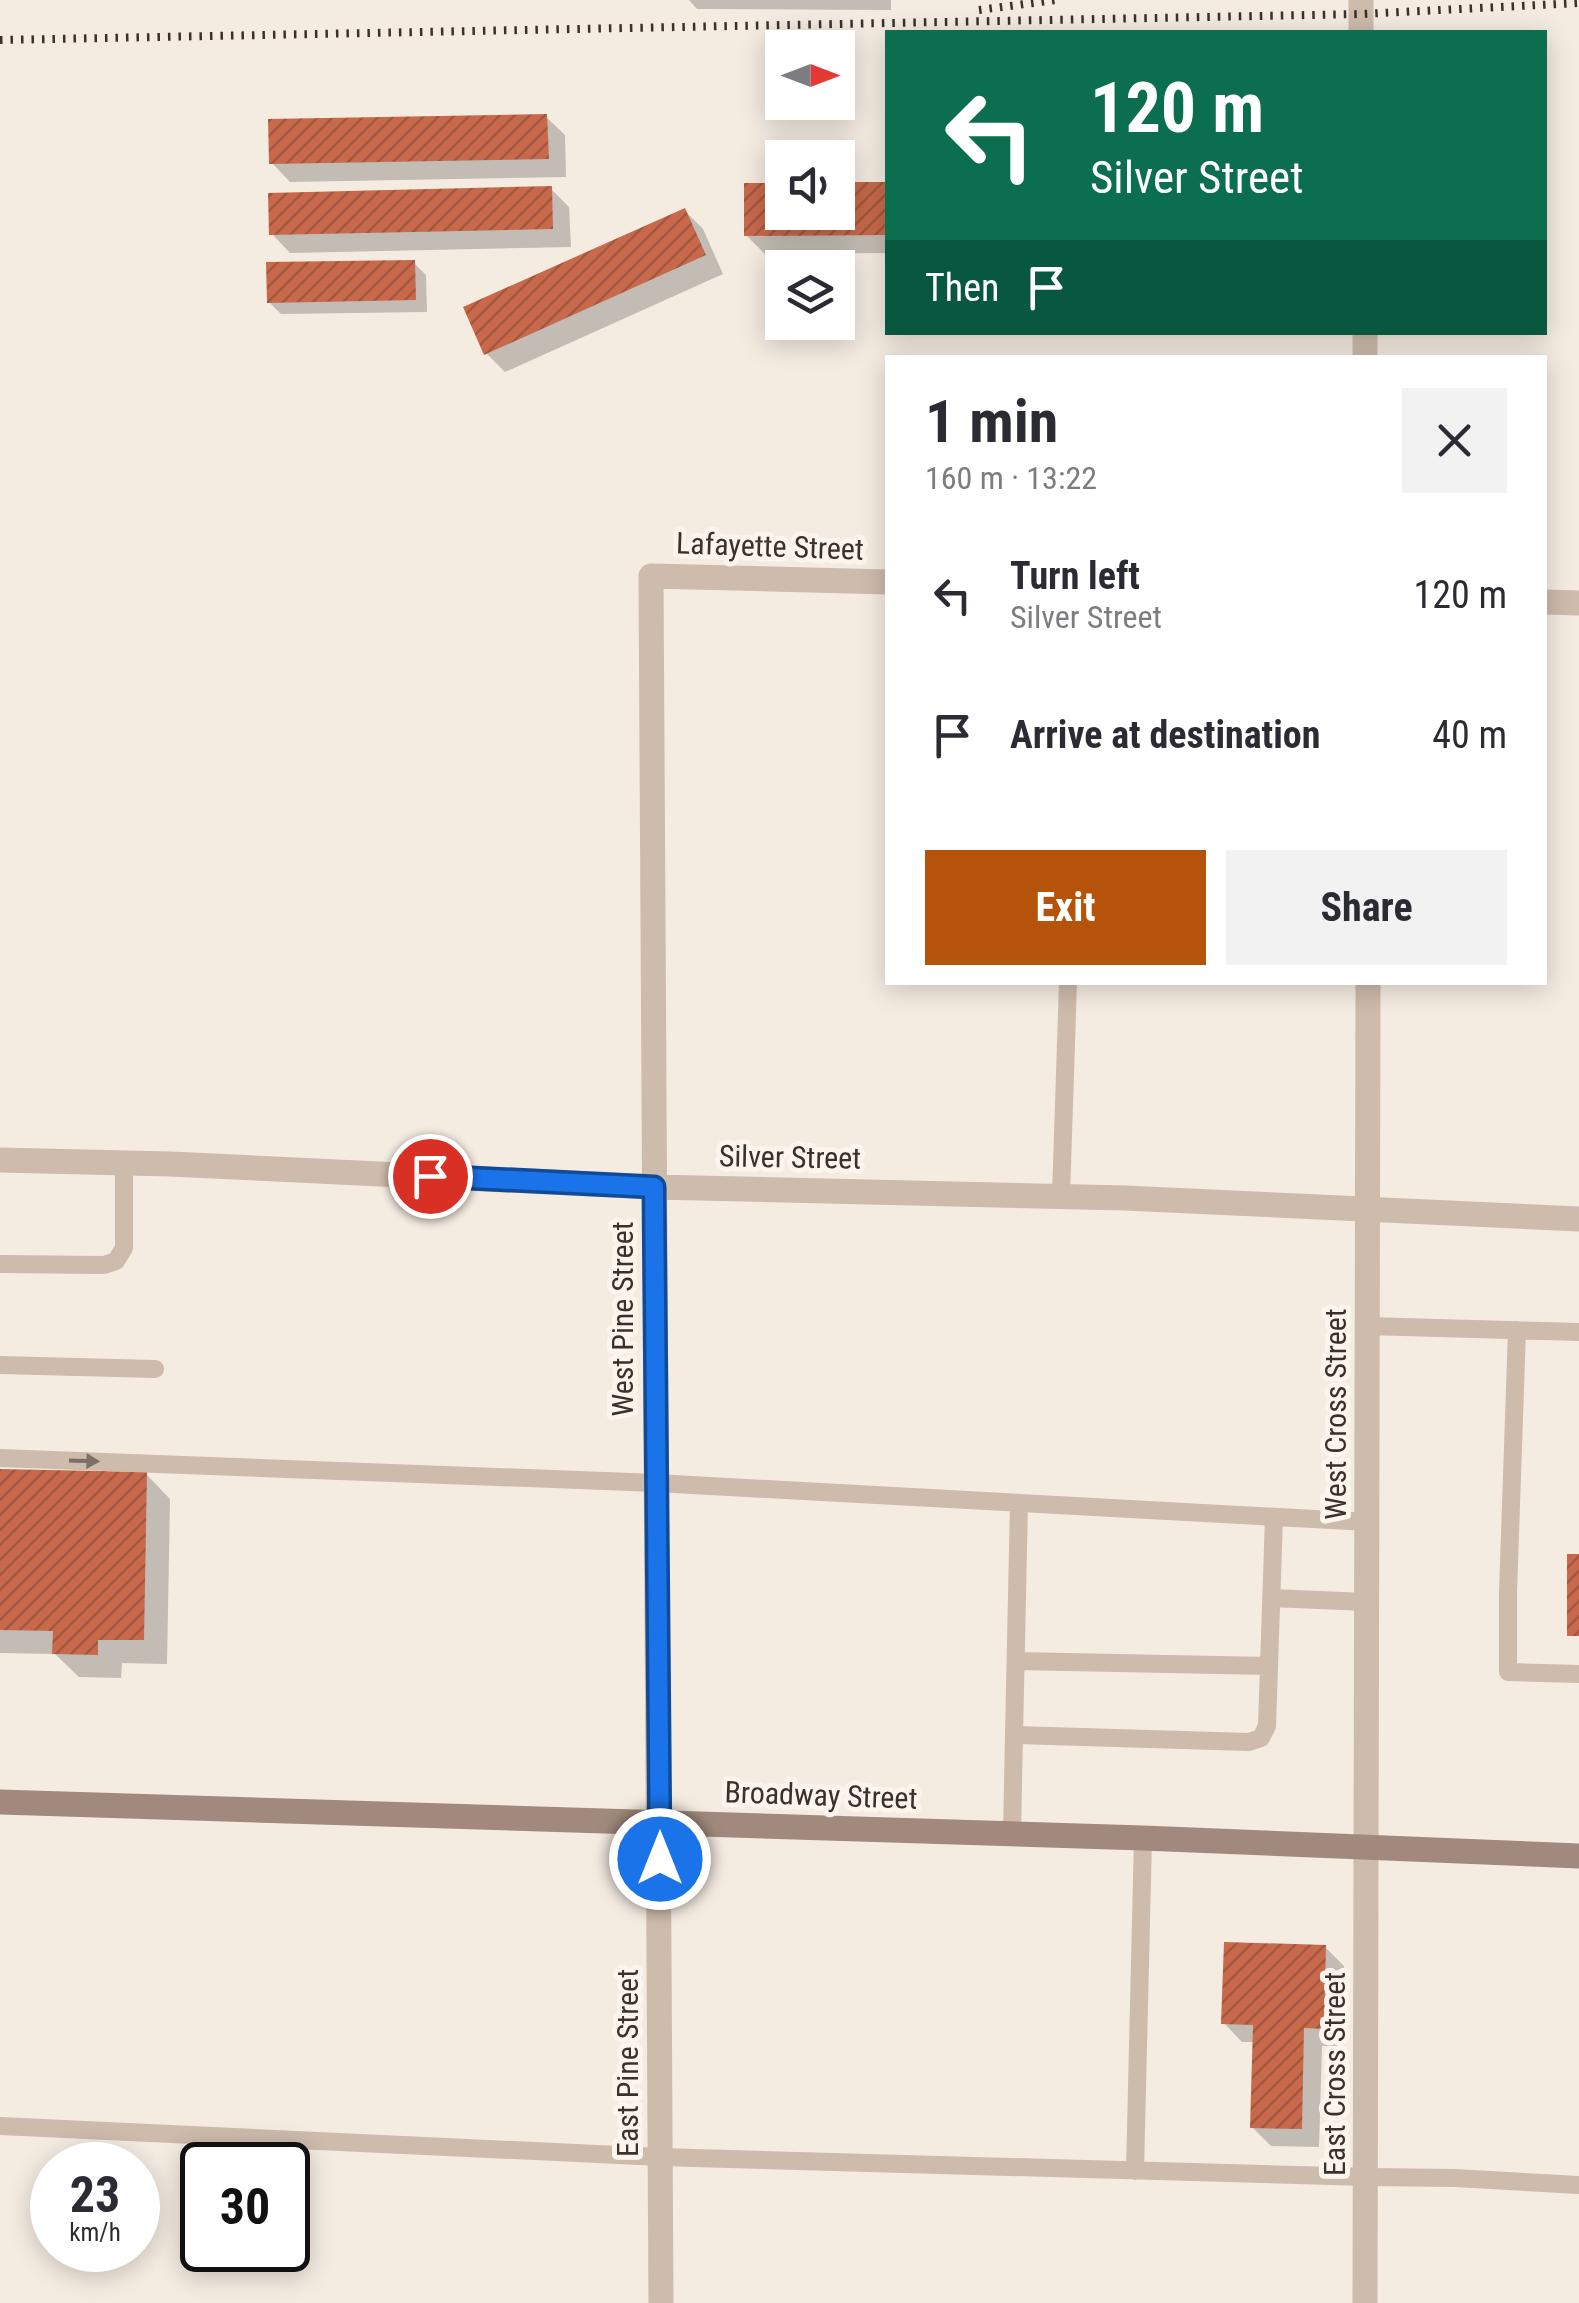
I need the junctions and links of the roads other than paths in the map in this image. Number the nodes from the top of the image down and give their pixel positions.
1 (1361, 0) edge
2 (1362, 30) edge
3 (651, 576) joint
4 (885, 582) edge
5 (1547, 602) edge
6 (1579, 603) edge
7 (1068, 985) edge
8 (1368, 985) edge
9 (0, 1160) edge
10 (124, 1163) junction
11 (654, 1187) junction
12 (1060, 1196) junction
13 (1368, 1210) junction
14 (1579, 1219) edge
15 (0, 1264) edge
16 (1368, 1326) junction
17 (1517, 1330) junction
18 (1579, 1332) edge
19 (0, 1365) edge
20 (155, 1369) dead end
21 (0, 1458) edge
22 (656, 1484) junction
23 (1019, 1503) junction
24 (1274, 1517) junction
25 (1368, 1522) junction
26 (1271, 1598) junction
27 (1367, 1602) junction
28 (1016, 1661) junction
29 (1269, 1666) junction
30 (1579, 1674) edge
31 (1014, 1735) junction
32 (0, 1802) edge
33 (660, 1822) junction
34 (1012, 1834) junction
35 (1143, 1838) junction
36 (1367, 1846) junction
37 (1579, 1856) edge
38 (0, 2126) edge
39 (660, 2156) junction
40 (1135, 2171) junction
41 (1366, 2178) junction
42 (1579, 2185) edge
43 (661, 2303) edge
44 (1365, 2303) edge

1 - 2 street
3 - 4 street, Lafayette Street
3 - 11 street, West Pine Street
5 - 6 street
7 - 12 lane
8 - 13 street, West Cross Street
9 - 10 street, Silver Street
10 - 11 street, Silver Street
10 - 15 lane
11 - 12 street, Silver Street
11 - 22 street, West Pine Street
12 - 13 street, Silver Street
13 - 14 street, Silver Street
13 - 16 street, West Cross Street
16 - 17 lane
16 - 25 street, West Cross Street
17 - 18 lane
17 - 30 lane
19 - 20 lane
21 -> 22 lane
22 - 23 lane
22 - 33 street, West Pine Street
23 - 24 lane
23 - 28 lane
24 - 25 lane
24 - 26 lane
25 - 27 street, West Cross Street
26 - 27 lane
26 - 29 lane
27 - 36 street, West Cross Street
28 - 29 lane
28 - 31 lane
29 - 31 lane
31 - 34 lane
32 - 33 main road, Broadway Street
33 - 34 main road, Broadway Street
33 - 39 street, East Pine Street
34 - 35 main road, Broadway Street
35 - 36 main road, Broadway Street
35 - 40 lane
36 - 37 main road, Broadway Street
36 - 41 street, East Cross Street
38 - 39 lane
39 - 40 lane
39 - 43 street, East Pine Street
40 - 41 lane
41 - 42 lane
41 - 44 street, East Cross Street

